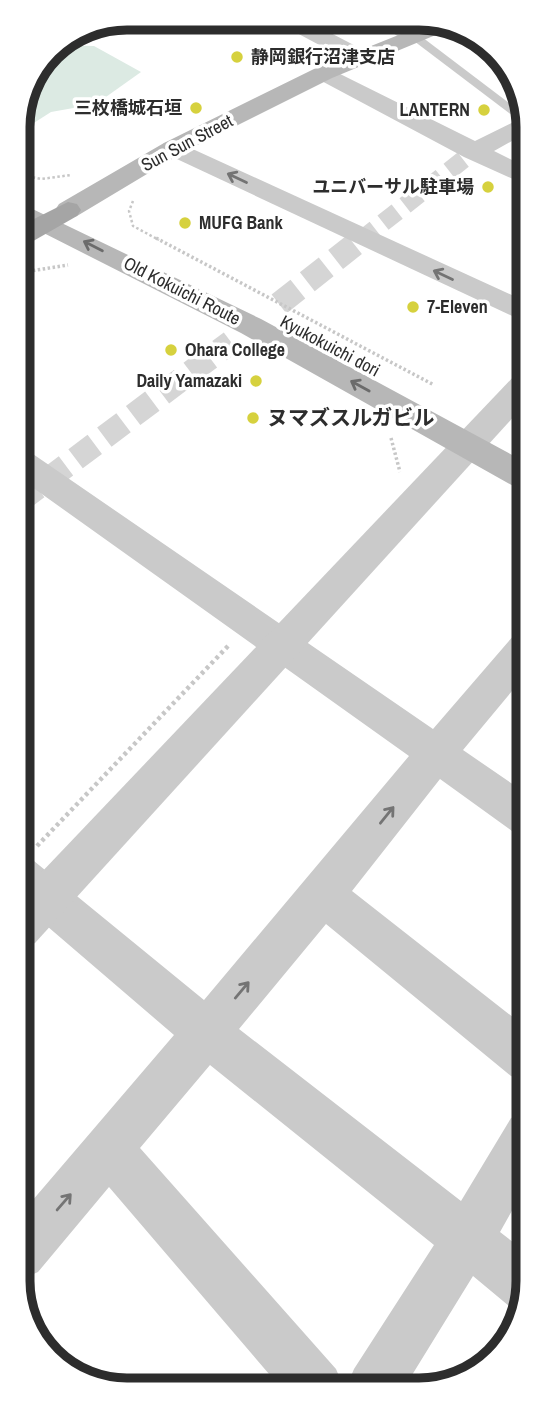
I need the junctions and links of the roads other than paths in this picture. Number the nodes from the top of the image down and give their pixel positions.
1 (309, 30) edge
2 (406, 30) edge
3 (427, 31) edge
4 (414, 36) junction
5 (361, 58) junction
6 (324, 73) junction
7 (515, 113) edge
8 (516, 128) edge
9 (173, 148) junction
10 (473, 152) junction
11 (516, 172) edge
12 (30, 197) edge
13 (30, 212) edge
14 (57, 216) junction
15 (30, 231) edge
16 (516, 309) edge
17 (516, 393) edge
18 (475, 436) junction
19 (516, 449) edge
20 (30, 468) edge
21 (516, 469) edge
22 (266, 634) junction
23 (516, 667) edge
24 (437, 752) junction
25 (516, 809) edge
26 (30, 887) edge
27 (323, 894) junction
28 (206, 1032) junction
29 (516, 1049) edge
30 (109, 1150) junction
31 (516, 1155) edge
32 (467, 1239) junction
33 (30, 1242) edge
34 (516, 1278) edge
35 (308, 1378) edge
36 (379, 1378) edge

1 - 5 street
2 - 4 street
3 - 4 main road, Sun Sun Street
4 - 5 main road, Sun Sun Street
4 - 7 lane
5 - 6 main road, Sun Sun Street
6 - 9 main road, Sun Sun Street
6 - 10 street
8 - 10 street
9 - 14 main road, Sun Sun Street
16 -> 9 street
10 - 11 street
12 - 14 main road
13 - 14 main road, Old Kokuichi Route
14 - 15 main road, Sun Sun Street
14 - 18 main road, Old Kokuichi Route
17 - 18 street
18 - 19 main road
18 - 21 main road, Old Kokuichi Route
18 - 22 street
20 - 22 street
22 - 24 street
22 - 26 street
23 - 24 street
24 - 25 street
27 -> 24 street
26 - 28 street
28 -> 27 street
27 - 29 street
28 - 30 street
28 - 32 street
33 -> 30 street
30 - 35 street
31 - 32 street
32 - 34 street
32 - 36 street

